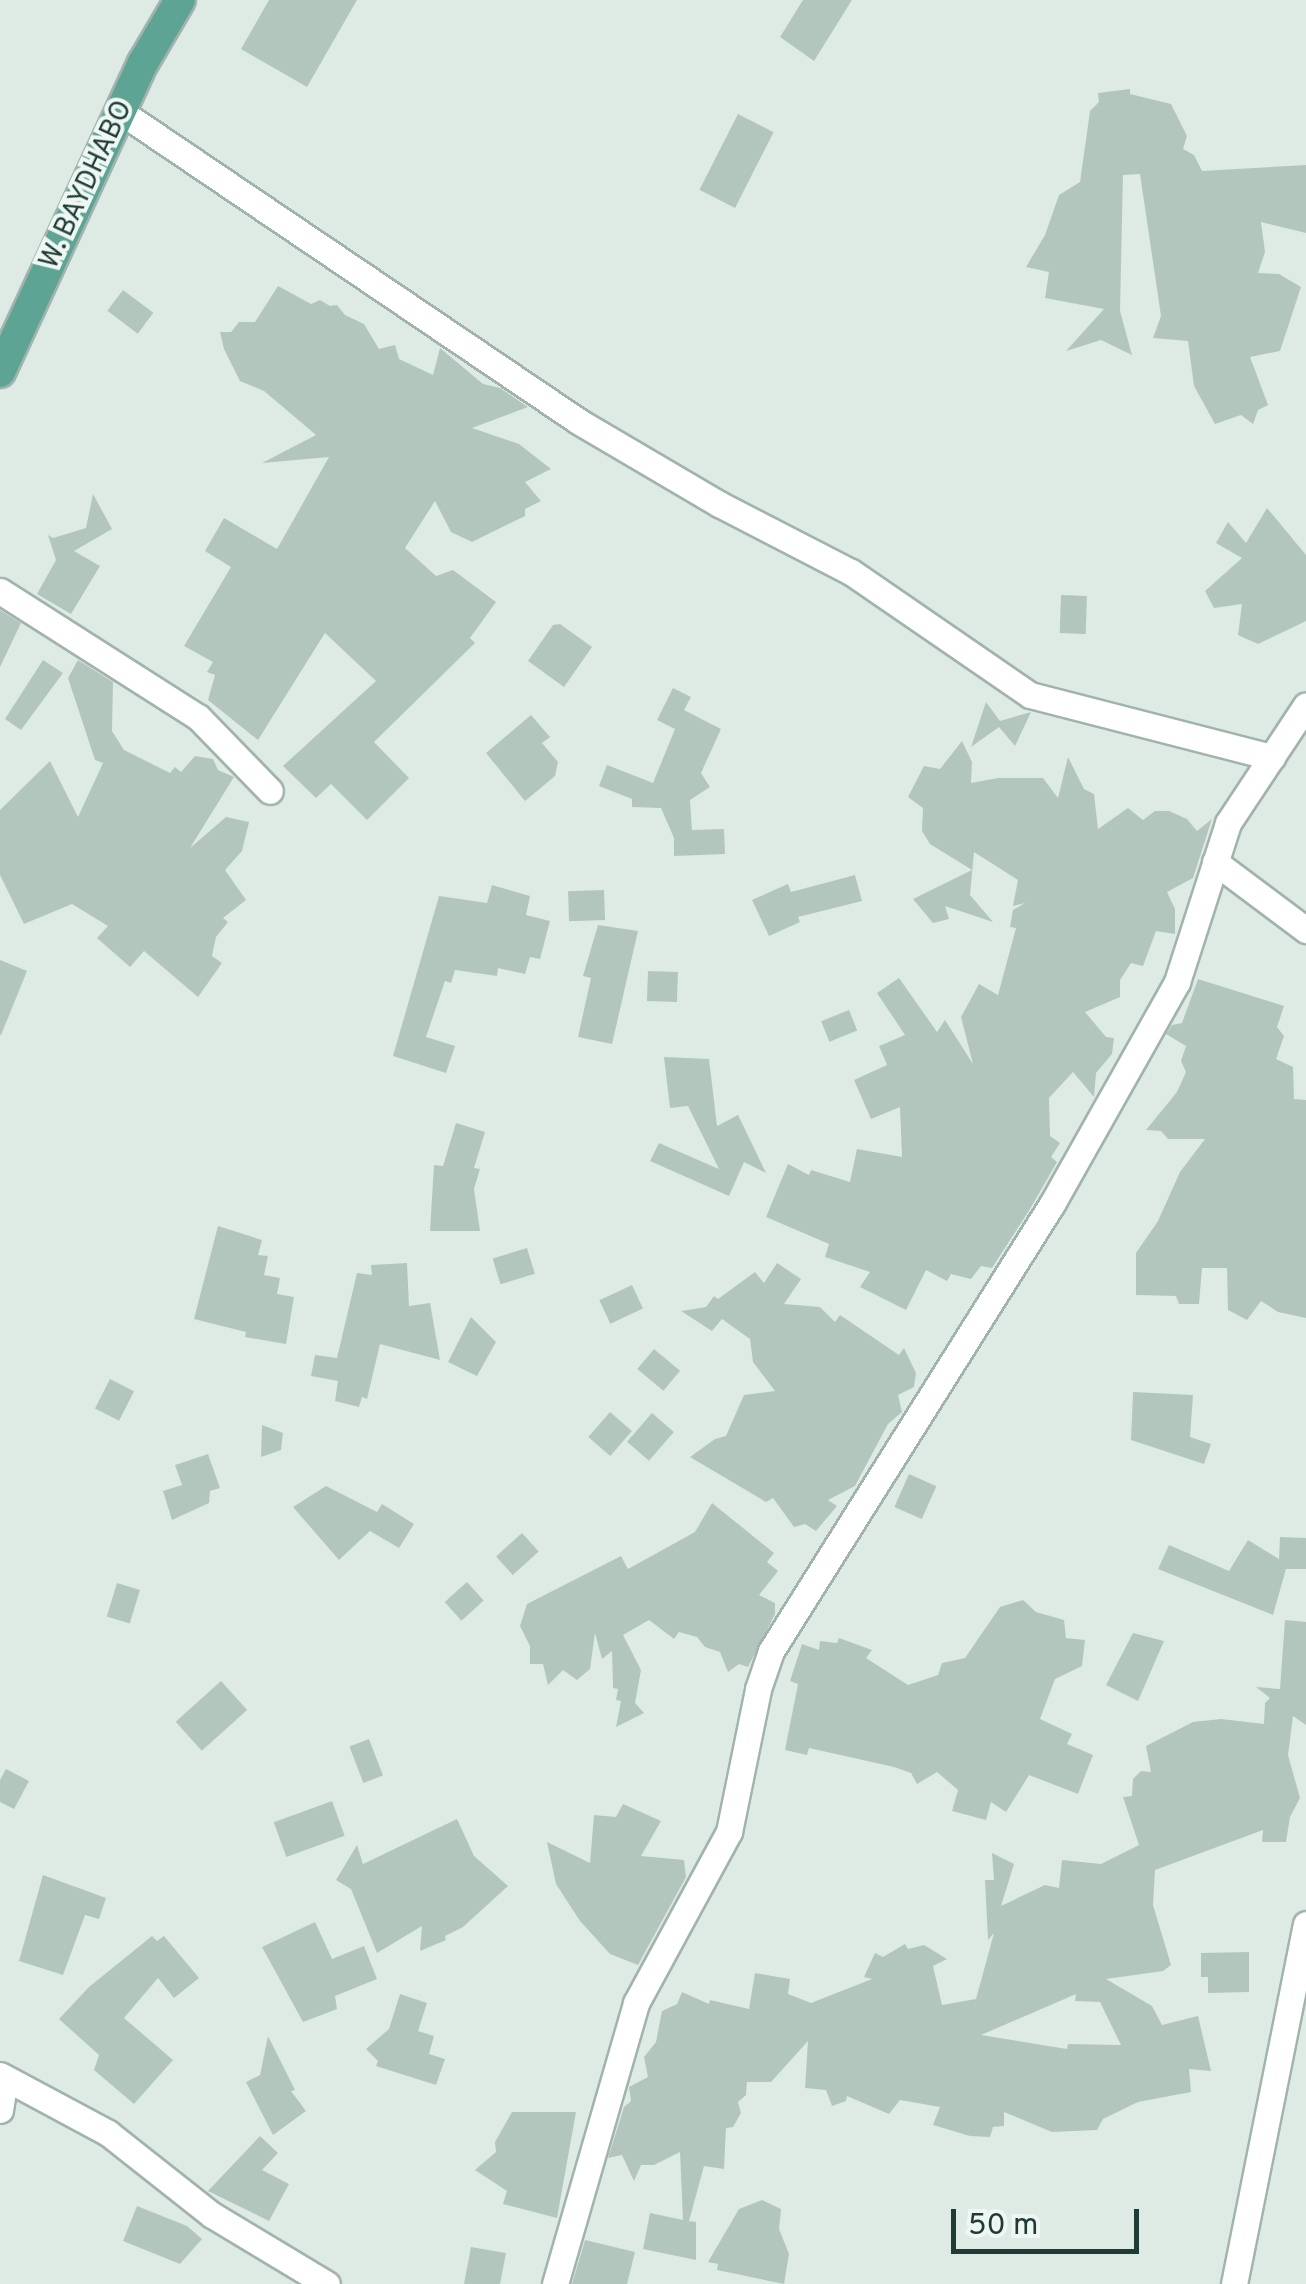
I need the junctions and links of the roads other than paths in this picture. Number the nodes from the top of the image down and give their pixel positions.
1 (180, 0) edge
2 (120, 112) junction
3 (0, 372) edge
4 (0, 592) edge
5 (1306, 705) edge
6 (1272, 757) junction
7 (270, 791) dead end
8 (1216, 862) junction
9 (1306, 930) edge
10 (1306, 1924) edge
11 (3, 2077) edge
12 (0, 2110) edge
13 (326, 2284) edge
14 (554, 2284) edge
15 (1234, 2284) edge

1 - 2 main road, W. BAYDHABO
2 - 3 main road, W. BAYDHABO
2 - 6 street
4 - 7 street
5 - 6 street
6 - 8 street
8 - 9 street
8 - 14 street
10 - 15 street
11 - 12 street
11 - 13 street

